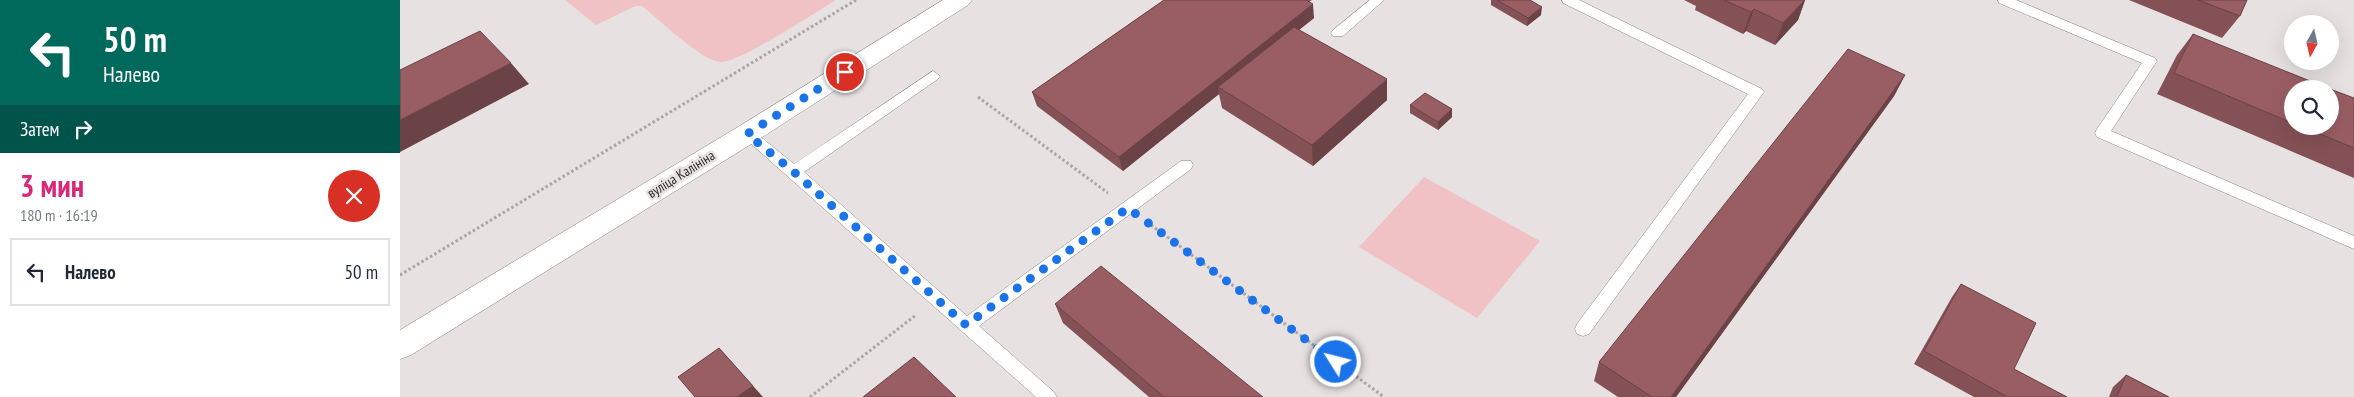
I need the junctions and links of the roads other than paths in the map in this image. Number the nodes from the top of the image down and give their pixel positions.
1 (960, 0) edge
2 (1378, 0) edge
3 (1568, 0) edge
4 (2004, 0) edge
5 (1338, 33) dead end
6 (934, 76) dead end
7 (747, 134) junction
8 (1186, 165) dead end
9 (794, 172) junction
10 (2354, 243) edge
11 (966, 325) junction
12 (1583, 329) dead end
13 (400, 346) edge
14 (1048, 397) edge

1 - 7 main road, вуліца Калініна
2 - 5 lane
3 - 12 lane
4 - 10 lane
6 - 9 lane
7 - 9 lane
7 - 13 main road, вуліца Калініна
8 - 11 lane
9 - 11 lane
11 - 14 lane

